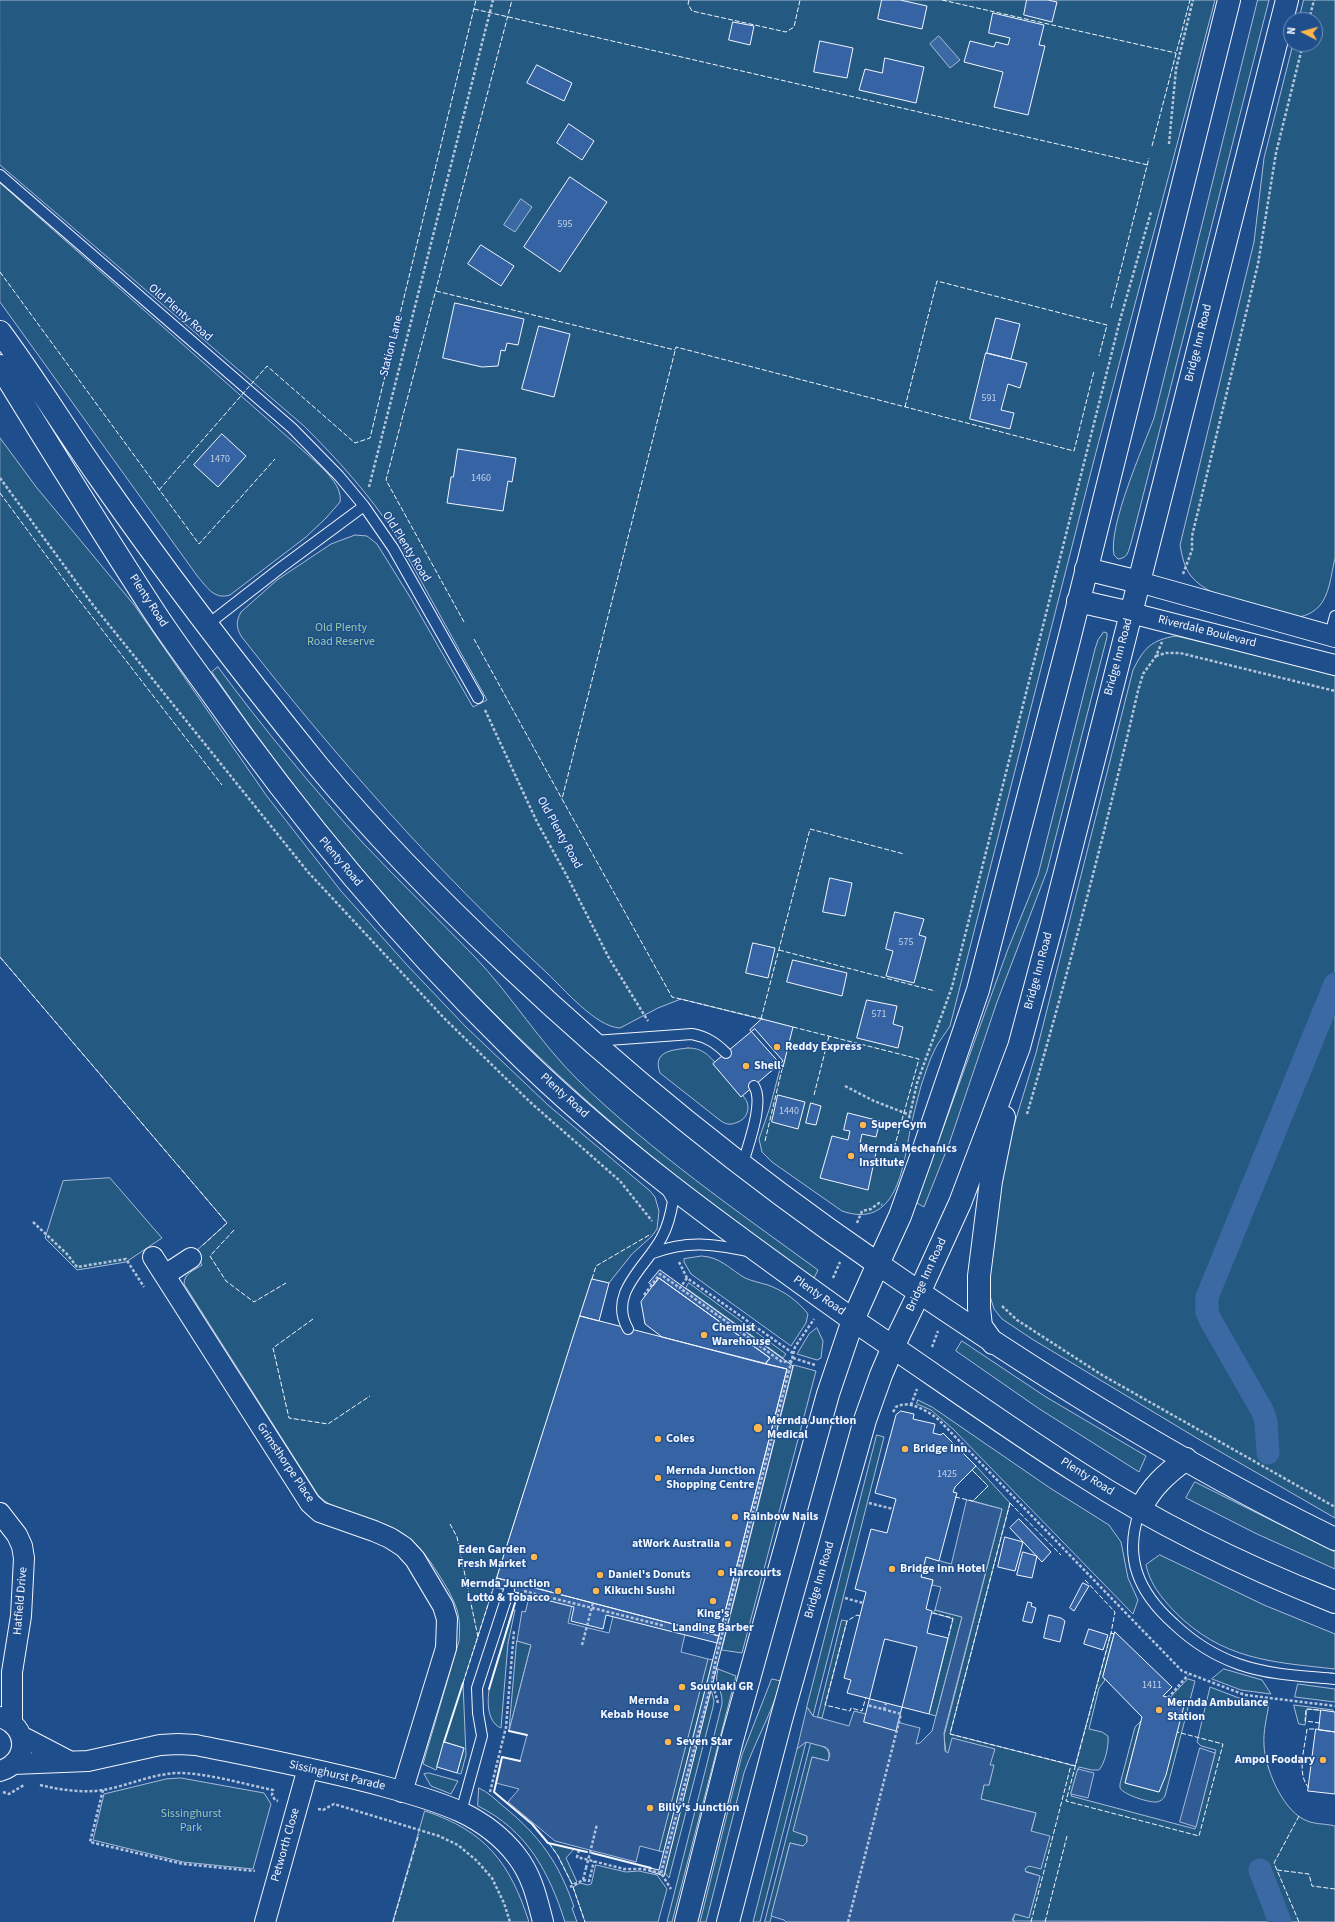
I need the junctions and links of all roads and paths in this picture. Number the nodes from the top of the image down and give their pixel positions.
1 (493, 0) edge
2 (1193, 0) edge
3 (1229, 0) edge
4 (1287, 0) edge
5 (1314, 0) edge
6 (1311, 12) edge
7 (1301, 52) edge
8 (1168, 150) dead end
9 (0, 175) edge
10 (1153, 208) dead end
11 (0, 332) edge
12 (0, 366) edge
13 (364, 506) junction
14 (1086, 569) junction
15 (1139, 582) junction
16 (1177, 591) junction
17 (1078, 601) junction
18 (1131, 613) junction
19 (1335, 616) edge
20 (1168, 622) junction
21 (207, 625) junction
22 (1333, 636) edge
23 (1156, 656) junction
24 (1330, 664) edge
25 (1335, 691) edge
26 (478, 698) joint
27 (658, 1037) junction
28 (590, 1042) junction
29 (1019, 1047) junction
30 (726, 1054) dead end
31 (754, 1086) dead end
32 (845, 1086) dead end
33 (910, 1115) junction
34 (1026, 1116) dead end
35 (933, 1122) junction
36 (907, 1125) dead end
37 (742, 1167) junction
38 (661, 1180) junction
39 (883, 1199) dead end
40 (879, 1203) dead end
41 (33, 1222) dead end
42 (756, 1252) junction
43 (653, 1253) junction
44 (153, 1257) dead end
45 (191, 1258) dead end
46 (878, 1264) junction
47 (164, 1275) junction
48 (687, 1278) dead end
49 (144, 1287) dead end
50 (680, 1288) junction
51 (920, 1293) junction
52 (640, 1299) dead end
53 (999, 1302) dead end
54 (945, 1310) junction
55 (854, 1320) junction
56 (628, 1329) dead end
57 (993, 1343) junction
58 (893, 1347) junction
59 (794, 1354) dead end
60 (792, 1361) junction
61 (924, 1369) junction
62 (911, 1406) junction
63 (892, 1413) dead end
64 (1186, 1460) junction
65 (869, 1503) dead end
66 (1335, 1507) edge
67 (894, 1509) dead end
68 (1140, 1510) junction
69 (0, 1513) edge
70 (1335, 1539) edge
71 (509, 1590) dead end
72 (523, 1597) dead end
73 (845, 1598) dead end
74 (1335, 1602) edge
75 (593, 1603) dead end
76 (863, 1603) dead end
77 (592, 1607) junction
78 (665, 1626) dead end
79 (514, 1629) dead end
80 (582, 1645) dead end
81 (12, 1672) junction
82 (1188, 1675) junction
83 (1335, 1679) edge
84 (712, 1682) junction
85 (0, 1693) edge
86 (1168, 1698) dead end
87 (886, 1703) dead end
88 (718, 1705) dead end
89 (867, 1705) dead end
90 (1335, 1706) edge
91 (884, 1710) junction
92 (11, 1725) edge
93 (69, 1761) junction
94 (308, 1768) junction
95 (5, 1770) edge
96 (29, 1783) dead end
97 (35, 1784) dead end
98 (103, 1790) junction
99 (0, 1792) edge
100 (402, 1792) junction
101 (490, 1792) dead end
102 (298, 1805) junction
103 (461, 1812) junction
104 (597, 1824) dead end
105 (579, 1850) dead end
106 (593, 1863) junction
107 (255, 1871) dead end
108 (661, 1873) junction
109 (583, 1880) junction
110 (673, 1882) dead end
111 (571, 1887) dead end
112 (671, 1889) junction
113 (669, 1896) dead end
114 (264, 1922) edge
115 (510, 1922) edge
116 (543, 1922) edge
117 (686, 1922) edge
118 (728, 1922) edge
119 (848, 1922) edge

1 - 13 path, Station Lane
2 - 8 path
3 - 14 main road
4 - 15 main road, Bridge Inn Road
5 - 6 path
7 - 16 path
9 - 13 lane, Old Plenty Road
10 - 33 path
11 - 21 main road
12 - 38 main road, Plenty Road
13 - 21 lane
13 - 26 lane, Old Plenty Road
14 - 15 main road
14 - 17 main road
15 - 16 street
15 - 18 main road, Bridge Inn Road
16 - 22 street
17 - 18 main road, Riverdale Boulevard
17 - 35 main road
18 - 20 street, Riverdale Boulevard
18 - 29 main road, Bridge Inn Road
19 - 22 lane
20 - 23 path
20 - 24 street, Riverdale Boulevard
21 - 28 main road
22 - 24 street
23 - 25 path
23 - 34 path
26 - 27 path, Old Plenty Road
27 - 28 lane
27 - 30 lane
28 - 37 main road
29 - 51 main road, Bridge Inn Road
29 - 57 main road
31 - 37 lane
32 - 33 path
33 - 35 path
33 - 36 path
35 - 46 main road
37 - 46 main road
38 - 42 main road, Plenty Road
38 - 43 lane
39 - 40 path
41 - 49 path
42 - 43 lane
42 - 55 main road, Plenty Road
43 - 56 lane
44 - 47 street, Grimsthorpe Place
45 - 47 street
46 - 51 main road
46 - 55 main road
47 - 100 street, Grimsthorpe Place
48 - 50 path
50 - 52 path
50 - 60 path
51 - 54 main road
51 - 58 main road, Bridge Inn Road
53 - 66 path
54 - 57 main road
54 - 61 path
55 - 58 main road, Plenty Road
55 - 117 main road
57 - 64 main road
58 - 61 main road, Plenty Road
58 - 118 main road, Bridge Inn Road
59 - 60 path
60 - 84 path
61 - 62 path
61 - 68 main road, Plenty Road
62 - 63 path
62 - 82 path
64 - 68 main road
64 - 70 main road
65 - 67 path
68 - 74 main road, Plenty Road
68 - 83 lane
69 - 81 street, Hatfield Drive
71 - 103 lane
72 - 77 path
73 - 76 path
75 - 77 path
77 - 78 path
77 - 80 path
79 - 101 path
81 - 85 street, Hatfield Drive
81 - 92 street, Hatfield Drive
82 - 86 path
82 - 90 path
84 - 88 path
84 - 108 path
87 - 91 path
89 - 91 path
91 - 119 path
92 - 93 street, Sissinghurst Parade
92 - 95 street, Hatfield Drive
93 - 94 street, Sissinghurst Parade
93 - 95 street, Sissinghurst Parade
94 - 100 street, Sissinghurst Parade
94 - 102 street, Petworth Close
96 - 99 path
97 - 98 path
98 - 102 path
98 - 107 path
100 - 103 street, Sissinghurst Parade
102 - 114 street, Petworth Close
102 - 115 path
103 - 116 street, Sissinghurst Parade
104 - 109 path, bridge
105 - 106 path
106 - 108 path
106 - 109 path
108 - 112 path
109 - 111 path
110 - 112 path
112 - 113 path

